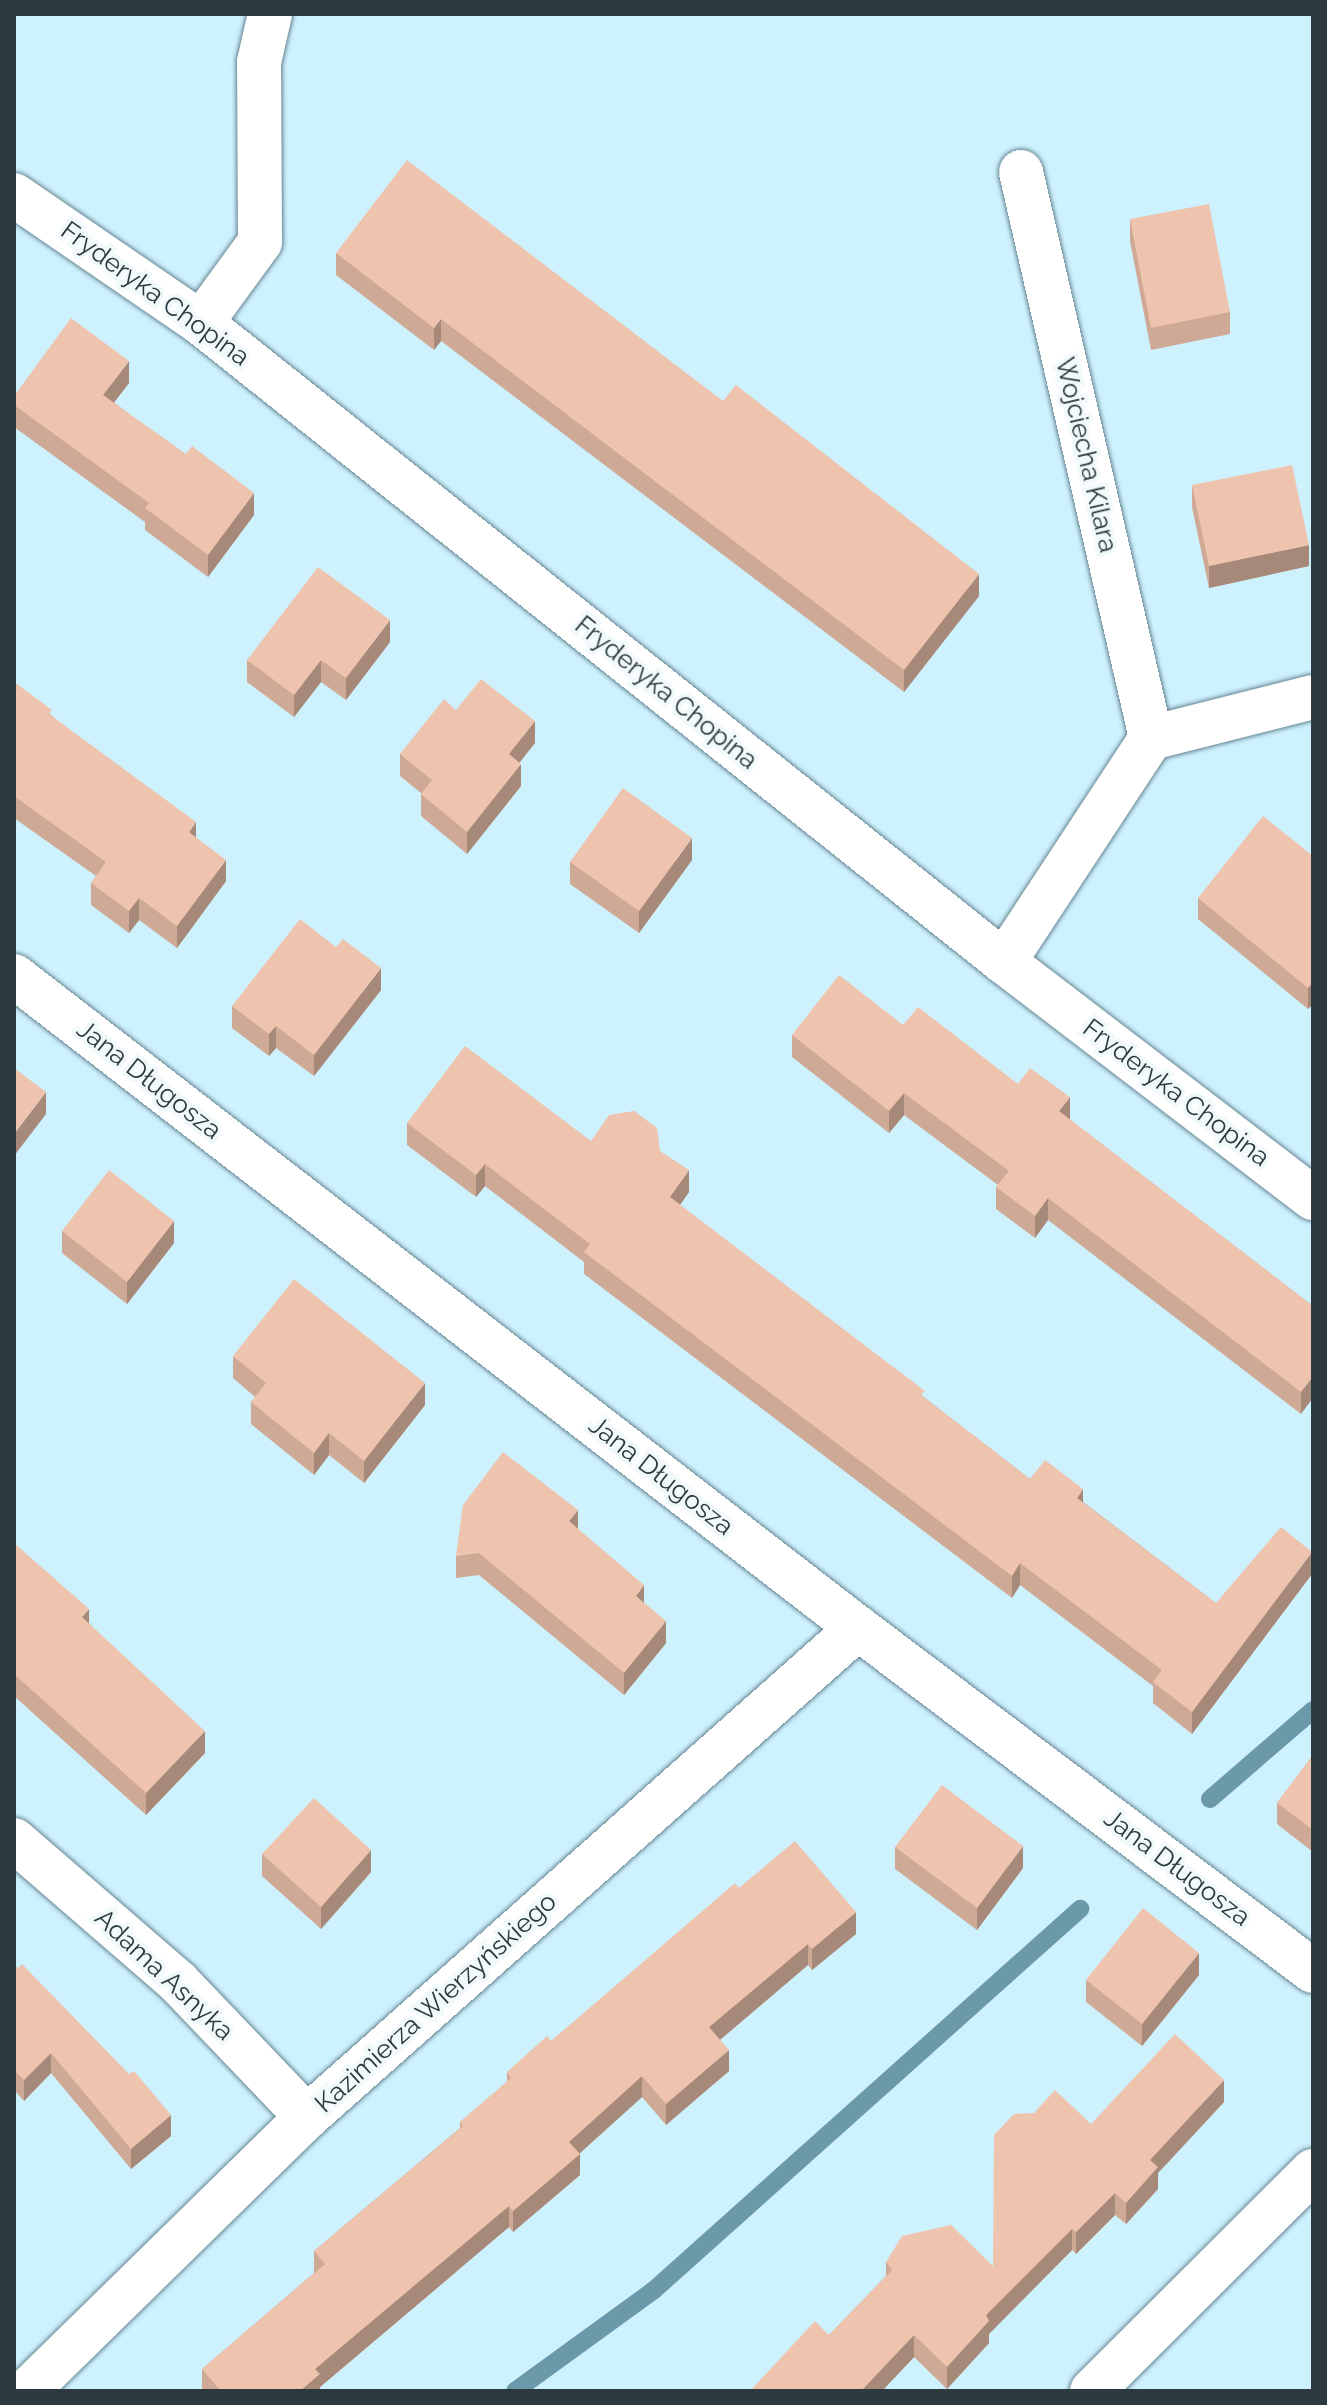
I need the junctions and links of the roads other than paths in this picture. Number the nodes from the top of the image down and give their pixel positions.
1 (270, 14) edge
2 (1021, 172) dead end
3 (14, 195) edge
4 (201, 323) junction
5 (1313, 697) edge
6 (1151, 738) junction
7 (1004, 962) junction
8 (14, 976) edge
9 (1313, 1198) edge
10 (858, 1628) junction
11 (14, 1840) edge
12 (1313, 1971) edge
13 (307, 2117) junction
14 (1313, 2171) edge
15 (27, 2391) edge
16 (1092, 2391) edge

1 - 4 street
2 - 6 street, Wojciecha Kilara
3 - 4 street, Fryderyka Chopina
4 - 7 street, Fryderyka Chopina
5 - 6 street
6 - 7 street
7 - 9 street, Fryderyka Chopina
8 - 10 street, Jana Długosza
10 - 12 street, Jana Długosza
10 - 13 street, Kazimierza Wierzyńskiego
11 - 13 street, Adama Asnyka
13 - 15 street, Kazimierza Wierzyńskiego
14 - 16 street

